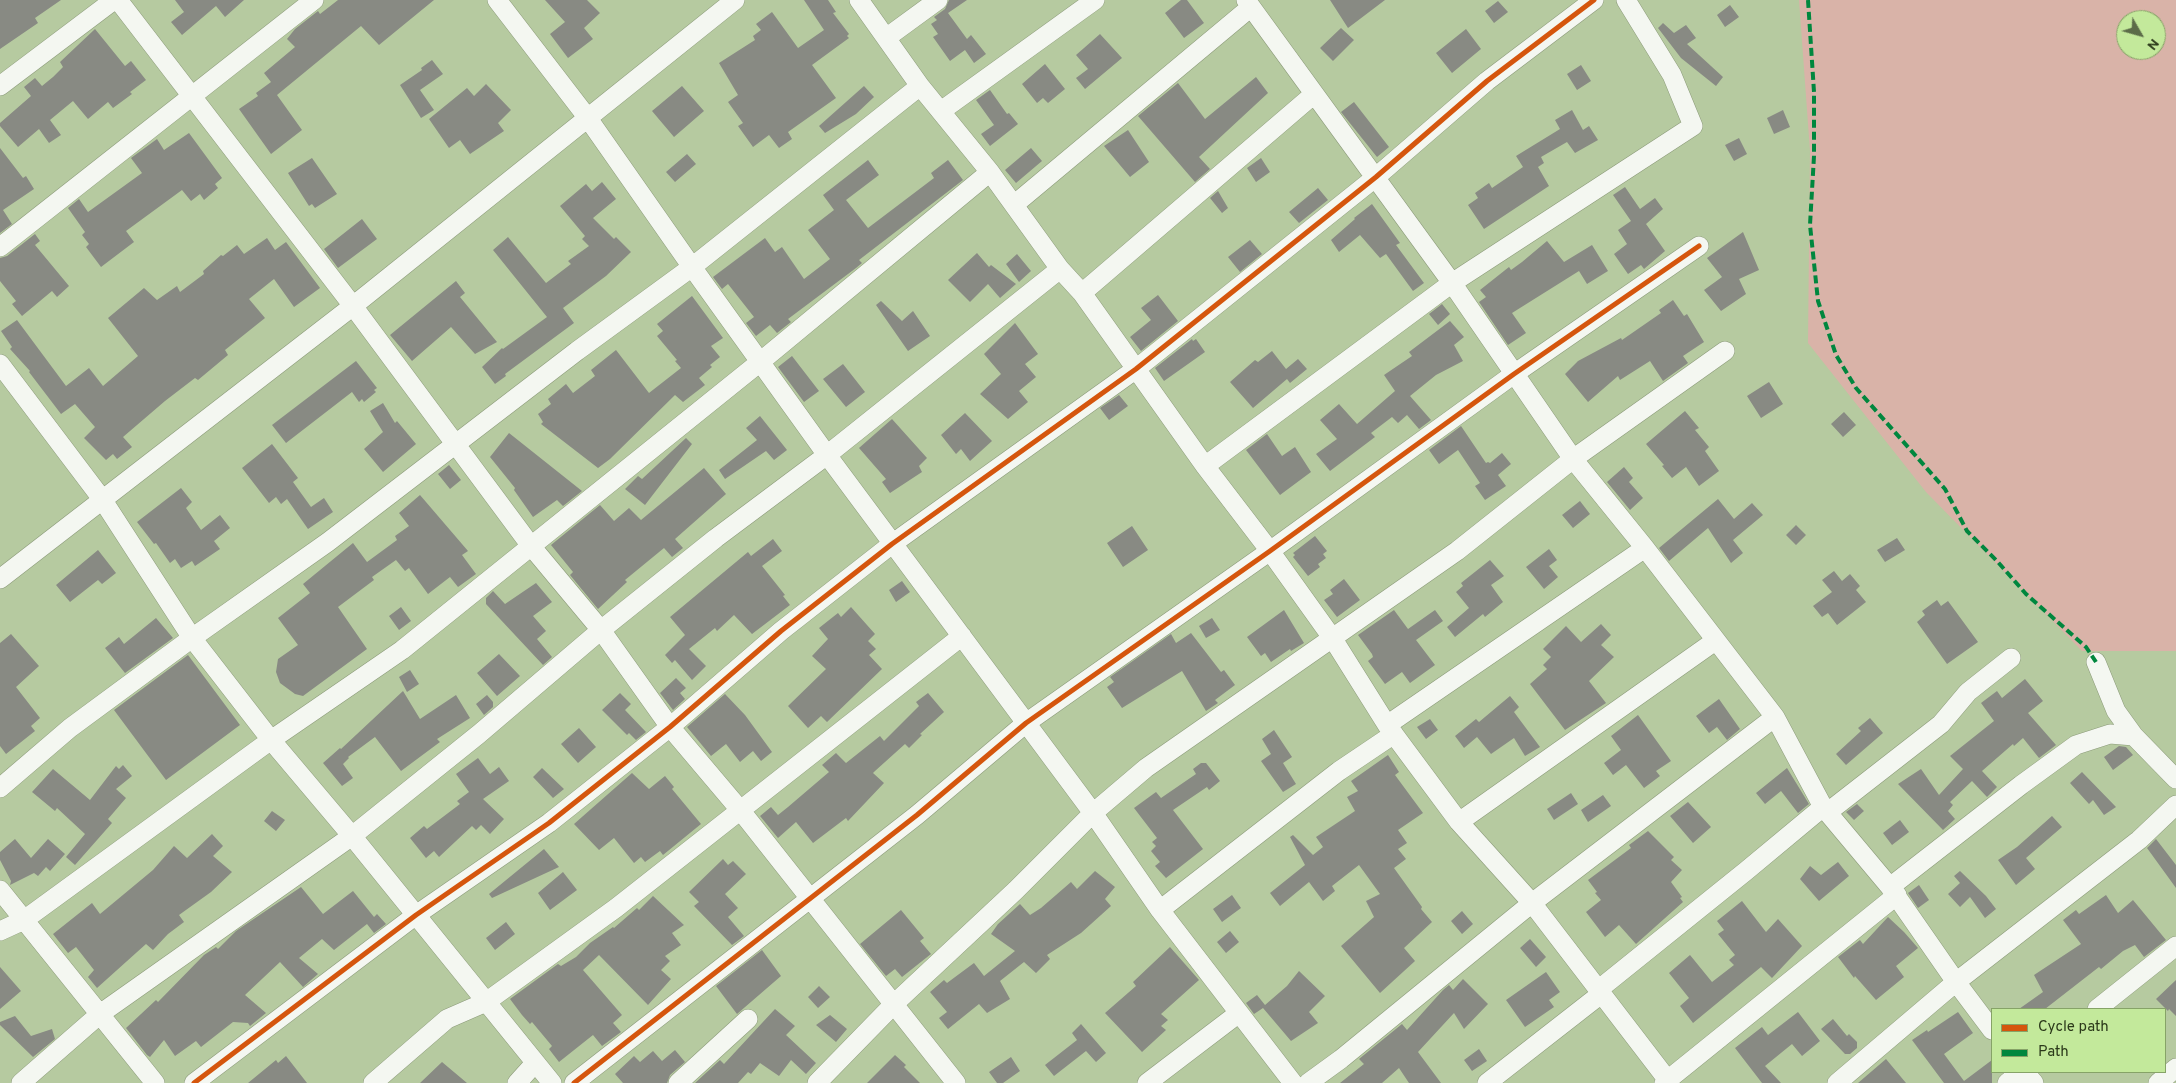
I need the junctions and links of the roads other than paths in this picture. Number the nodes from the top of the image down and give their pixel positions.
1 (114, 0) edge
2 (118, 0) edge
3 (314, 0) edge
4 (497, 0) edge
5 (735, 0) edge
6 (859, 0) edge
7 (938, 0) edge
8 (1095, 0) edge
9 (1594, 0) edge
10 (1626, 0) edge
11 (1248, 3) edge
12 (886, 38) junction
13 (0, 86) edge
14 (920, 86) junction
15 (1313, 95) junction
16 (192, 96) junction
17 (941, 112) junction
18 (587, 117) junction
19 (990, 172) junction
20 (1376, 177) junction
21 (1015, 204) junction
22 (1699, 246) dead end
23 (0, 247) edge
24 (692, 267) junction
25 (1060, 269) junction
26 (1452, 283) junction
27 (1082, 293) junction
28 (353, 306) junction
29 (1725, 351) dead end
30 (760, 362) junction
31 (0, 364) edge
32 (1136, 369) junction
33 (1514, 374) junction
34 (455, 446) junction
35 (827, 455) junction
36 (1573, 459) junction
37 (1205, 466) junction
38 (102, 499) junction
39 (892, 544) junction
40 (531, 546) junction
41 (1645, 548) junction
42 (1270, 551) junction
43 (0, 579) edge
44 (601, 630) junction
45 (962, 636) junction
46 (192, 638) junction
47 (1333, 639) junction
48 (1715, 641) junction
49 (2011, 658) dead end
50 (2096, 662) dead end
51 (1775, 717) junction
52 (1026, 723) junction
53 (670, 727) junction
54 (1390, 730) junction
55 (2134, 736) junction
56 (271, 740) junction
57 (2176, 779) edge
58 (0, 788) edge
59 (2176, 805) edge
60 (1825, 809) junction
61 (741, 812) junction
62 (1093, 813) junction
63 (1459, 822) junction
64 (352, 836) junction
65 (0, 890) edge
66 (1894, 891) junction
67 (808, 898) junction
68 (1532, 903) junction
69 (1160, 910) junction
70 (416, 915) junction
71 (24, 920) junction
72 (0, 932) edge
73 (2176, 946) edge
74 (1956, 982) junction
75 (1599, 992) junction
76 (486, 1002) junction
77 (894, 1004) junction
78 (2098, 1008) edge
79 (1239, 1013) junction
80 (100, 1014) junction
81 (748, 1019) dead end
82 (1991, 1029) edge
83 (535, 1063) junction
84 (2176, 1068) edge
85 (2021, 1073) edge
86 (2023, 1073) edge
87 (1667, 1082) edge
88 (21, 1083) edge
89 (155, 1083) edge
90 (194, 1083) edge
91 (373, 1083) edge
92 (517, 1083) edge
93 (552, 1083) edge
94 (574, 1083) edge
95 (678, 1083) edge
96 (817, 1083) edge
97 (956, 1083) edge
98 (1147, 1083) edge
99 (1293, 1083) edge
100 (1308, 1083) edge
101 (1487, 1083) edge
102 (1837, 1083) edge
103 (2007, 1083) edge
104 (2034, 1083) edge
105 (2158, 1083) edge

1 - 13 street
2 - 16 street
3 - 16 street
4 - 18 street
5 - 18 street
6 - 12 street
7 - 12 street
8 - 17 street
9 - 20 street
10 - 26 street
11 - 15 street
11 - 21 street
12 - 14 street
14 - 17 street
14 - 24 street
15 - 20 street
15 - 27 street
16 - 23 street
16 - 28 street
17 - 19 street
18 - 24 street
18 - 28 street
19 - 21 street
19 - 30 street
20 - 26 street
20 - 32 street
21 - 25 street
22 - 33 street
24 - 30 street
24 - 34 street
25 - 27 street
25 - 35 street
26 - 33 street
26 - 37 street
27 - 32 street
28 - 34 street
28 - 38 street
29 - 36 street
30 - 35 street
30 - 40 street
31 - 38 street
32 - 37 street
32 - 39 street
33 - 36 street
33 - 42 street
34 - 40 street
34 - 46 street
35 - 39 street
35 - 44 street
36 - 41 street
36 - 47 street
37 - 42 street
38 - 43 street
38 - 46 street
39 - 45 street
39 - 53 street
40 - 44 street
40 - 56 street
41 - 48 street
41 - 54 street
42 - 47 street
42 - 52 street
44 - 53 street
44 - 64 street
45 - 52 street
45 - 61 street
46 - 56 street
46 - 58 street
47 - 54 street
47 - 62 street
48 - 51 street
48 - 63 street
49 - 60 street
50 - 55 street
51 - 60 street
51 - 68 street
52 - 62 street
52 - 67 street
53 - 61 street
53 - 70 street
54 - 63 street
54 - 69 street
55 - 57 street
55 - 66 street
56 - 64 street
56 - 71 street
59 - 74 street
60 - 66 street
60 - 75 street
61 - 67 street
61 - 76 street
62 - 69 street
62 - 77 street
63 - 68 street
64 - 70 street
64 - 80 street
65 - 71 street
66 - 74 street
66 - 87 street
67 - 77 street
67 - 94 street
68 - 75 street
68 - 100 street
69 - 79 street
70 - 76 street
70 - 90 street
71 - 72 street
71 - 80 street
73 - 78 street
74 - 82 street
74 - 102 street
75 - 87 street
75 - 101 street
76 - 83 street
76 - 91 street
77 - 96 street
77 - 97 street
79 - 98 street
79 - 99 street
80 - 88 street
80 - 89 street
81 - 95 street
83 - 92 street
83 - 93 street
84 - 105 street
85 - 103 street
86 - 104 street

